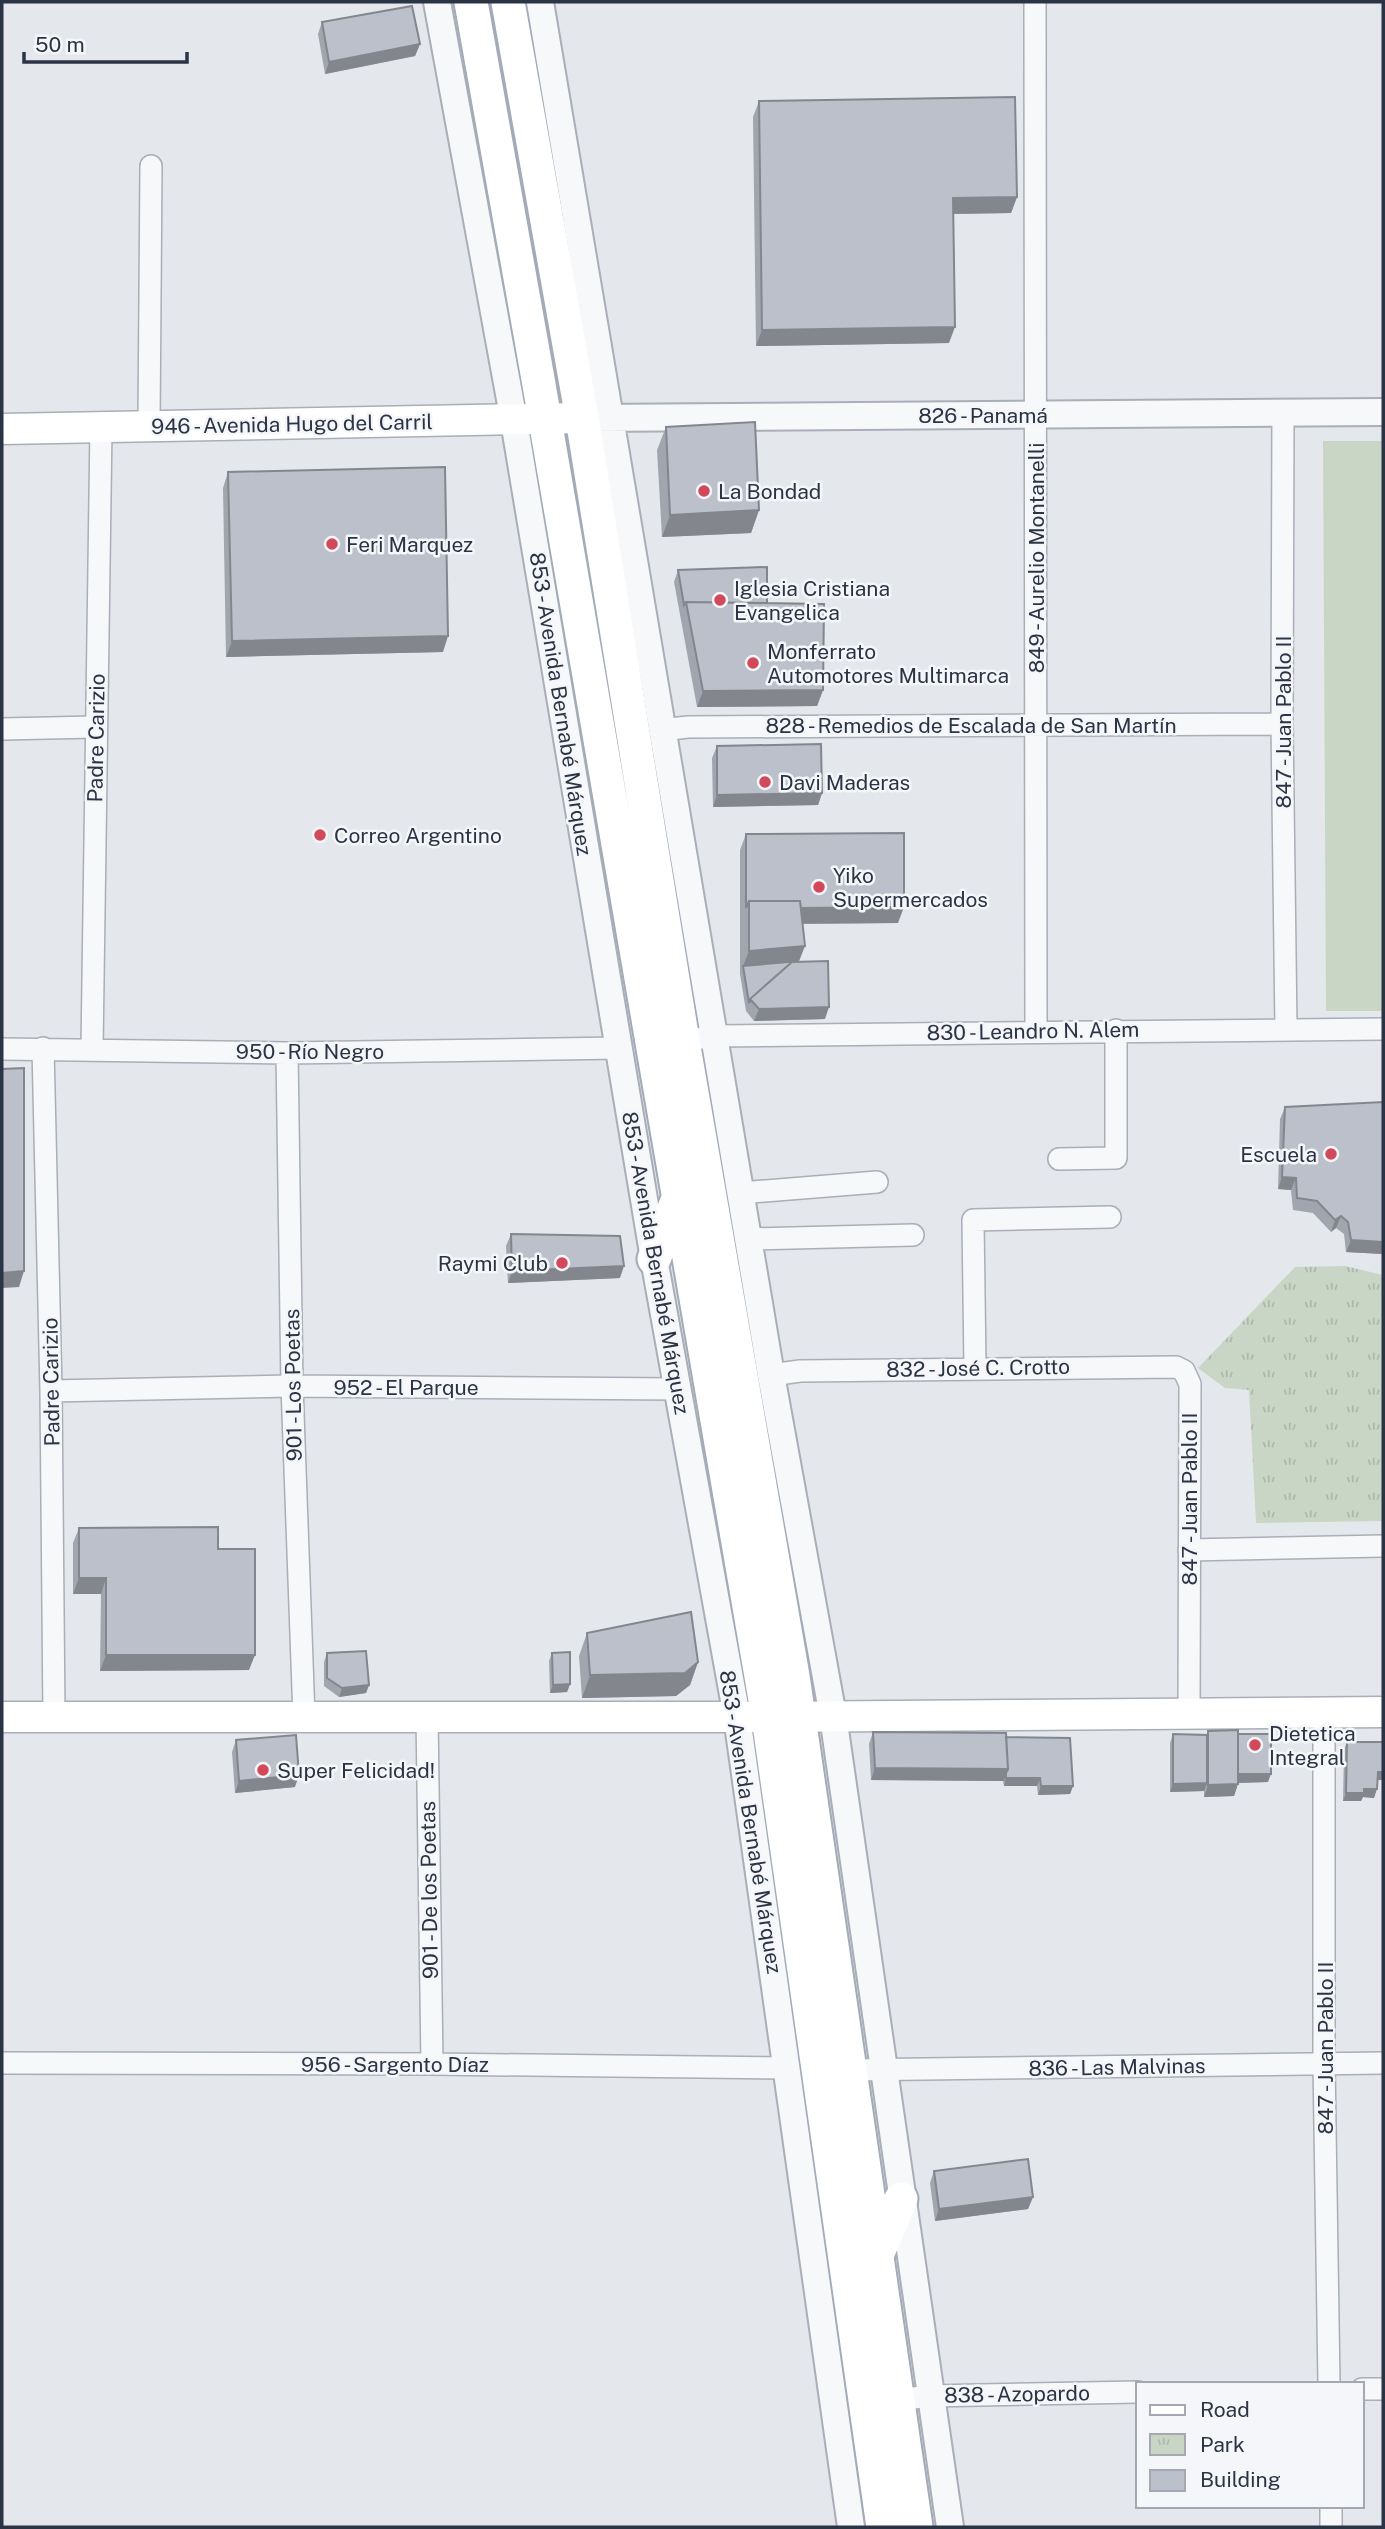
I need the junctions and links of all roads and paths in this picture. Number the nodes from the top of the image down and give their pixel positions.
1 (437, 2) edge
2 (508, 2) edge
3 (540, 2) edge
4 (1035, 2) edge
5 (471, 4) edge
6 (151, 166) dead end
7 (1383, 412) edge
8 (1283, 414) junction
9 (1036, 415) junction
10 (597, 418) junction
11 (530, 421) junction
12 (149, 425) junction
13 (101, 427) junction
14 (2, 429) edge
15 (1282, 724) junction
16 (1036, 725) junction
17 (95, 727) junction
18 (2, 729) edge
19 (661, 730) junction
20 (1286, 1029) junction
21 (1383, 1029) edge
22 (1116, 1030) junction
23 (1036, 1031) junction
24 (715, 1036) junction
25 (683, 1041) junction
26 (43, 1048) junction
27 (619, 1048) junction
28 (2, 1049) edge
29 (92, 1049) junction
30 (287, 1053) junction
31 (1059, 1159) dead end
32 (877, 1182) dead end
33 (740, 1193) junction
34 (678, 1196) junction
35 (1110, 1217) dead end
36 (913, 1235) dead end
37 (748, 1240) junction
38 (654, 1259) junction
39 (975, 1367) junction
40 (1184, 1371) joint
41 (771, 1375) junction
42 (292, 1386) junction
43 (677, 1389) junction
44 (51, 1391) junction
45 (1383, 1546) edge
46 (1189, 1550) junction
47 (1324, 1712) junction
48 (1383, 1712) edge
49 (1189, 1713) junction
50 (426, 1716) junction
51 (833, 1716) junction
52 (2, 1717) edge
53 (54, 1717) junction
54 (304, 1717) junction
55 (768, 1717) junction
56 (2, 2063) edge
57 (1324, 2063) junction
58 (1383, 2063) edge
59 (432, 2064) junction
60 (788, 2068) junction
61 (850, 2070) junction
62 (883, 2070) junction
63 (901, 2199) junction
64 (877, 2255) junction
65 (1329, 2382) edge
66 (1364, 2389) edge
67 (1383, 2389) edge
68 (1136, 2392) edge
69 (930, 2396) junction
70 (897, 2399) junction
71 (1331, 2508) edge
72 (852, 2527) edge
73 (883, 2527) edge
74 (916, 2527) edge
75 (950, 2527) edge
76 (1331, 2527) edge

1 - 11 street, 853 - Avenida Bernabé Márquez
2 - 5 street
2 - 10 main road, 853 - Avenida Bernabé Márquez
3 - 10 street, 853 - Avenida Bernabé Márquez
4 - 9 street, 849 - Aurelio Montanelli
5 - 11 main road, 853 - Avenida Bernabé Márquez
6 - 12 street
7 - 8 street, 826 - Panamá
8 - 9 street, 826 - Panamá
8 - 15 street, 847 - Juan Pablo II
9 - 10 street, 826 - Panamá
9 - 16 street, 849 - Aurelio Montanelli
10 - 11 main road, 946 - Avenida Hugo del Carril
10 - 19 street, 853 - Avenida Bernabé Márquez
10 - 25 main road, 853 - Avenida Bernabé Márquez
11 - 12 main road, 946 - Avenida Hugo del Carril
11 - 27 street, 853 - Avenida Bernabé Márquez
11 - 34 main road, 853 - Avenida Bernabé Márquez
12 - 13 main road, 946 - Avenida Hugo del Carril
13 - 14 main road, 946 - Avenida Hugo del Carril
13 - 17 street, Padre Carizio
15 - 16 street, 828 - Remedios de Escalada de San Martín
15 - 20 street, 847 - Juan Pablo II
16 - 19 street, 828 - Remedios de Escalada de San Martín
16 - 23 street, 849 - Aurelio Montanelli
17 - 18 street
17 - 29 street, Padre Carizio
19 - 24 street, 853 - Avenida Bernabé Márquez
20 - 21 street, 830 - Leandro N. Alem
20 - 22 street, 830 - Leandro N. Alem
22 - 23 street, 830 - Leandro N. Alem
22 - 31 street
23 - 24 street, 830 - Leandro N. Alem
24 - 25 street, 830 - Leandro N. Alem
24 - 33 street, 853 - Avenida Bernabé Márquez
25 - 55 main road, 853 - Avenida Bernabé Márquez
26 - 28 street, 950 - Río Negro
26 - 29 street, 950 - Río Negro
26 - 44 street, Padre Carizio
27 - 30 street, 950 - Río Negro
27 - 38 street, 853 - Avenida Bernabé Márquez
29 - 30 street, 950 - Río Negro
30 - 42 street, 901 - Los Poetas
32 - 33 street
33 - 37 street, 853 - Avenida Bernabé Márquez
34 - 38 main road
34 - 55 main road, 853 - Avenida Bernabé Márquez
35 - 39 street
36 - 37 street
37 - 41 street, 853 - Avenida Bernabé Márquez
38 - 43 street, 853 - Avenida Bernabé Márquez
39 - 40 street, 832 - José C. Crotto
39 - 41 street, 832 - José C. Crotto
40 - 46 street, 847 - Juan Pablo II
41 - 51 street, 853 - Avenida Bernabé Márquez
42 - 43 street, 952 - El Parque
42 - 44 street, 952 - El Parque
42 - 54 street, 901 - Los Poetas
43 - 55 street, 853 - Avenida Bernabé Márquez
44 - 53 street, Padre Carizio
45 - 46 street
46 - 49 street, 847 - Juan Pablo II
47 - 48 main road
47 - 49 main road
47 - 57 street, 847 - Juan Pablo II
49 - 51 main road
50 - 54 main road
50 - 55 main road
50 - 59 street, 901 - De los Poetas
51 - 55 main road
51 - 62 street, 853 - Avenida Bernabé Márquez
52 - 53 main road
53 - 54 main road
55 - 60 street, 853 - Avenida Bernabé Márquez
55 - 61 main road, 853 - Avenida Bernabé Márquez
55 - 73 main road, 853 - Avenida Bernabé Márquez
56 - 59 street, 956 - Sargento Díaz
57 - 58 street, 836 - Las Malvinas
57 - 62 street, 836 - Las Malvinas
57 - 65 street, 847 - Juan Pablo II
59 - 60 street, 956 - Sargento Díaz
60 - 72 street, 853 - Avenida Bernabé Márquez
61 - 62 street, 836 - Las Malvinas
61 - 64 main road, 853 - Avenida Bernabé Márquez
62 - 63 street, 853 - Avenida Bernabé Márquez
63 - 64 main road
63 - 69 street, 853 - Avenida Bernabé Márquez
64 - 70 main road, 853 - Avenida Bernabé Márquez
66 - 67 street
68 - 69 street, 838 - Azopardo
69 - 70 street, 838 - Azopardo
69 - 75 street, 853 - Avenida Bernabé Márquez
70 - 74 main road, 853 - Avenida Bernabé Márquez
71 - 76 street

